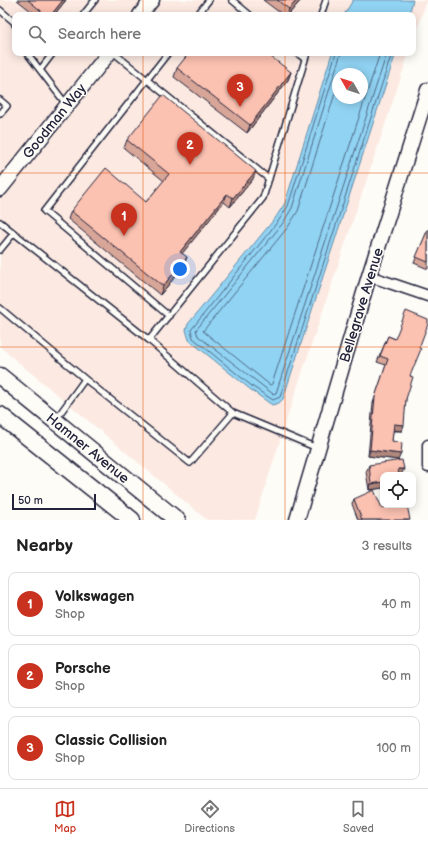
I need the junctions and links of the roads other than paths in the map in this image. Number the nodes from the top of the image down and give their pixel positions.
1 (95, 0) edge
2 (152, 0) edge
3 (209, 0) edge
4 (232, 0) edge
5 (326, 0) edge
6 (0, 10) edge
7 (86, 12) edge
8 (142, 12) edge
9 (199, 12) edge
10 (246, 12) edge
11 (322, 12) edge
12 (12, 22) edge
13 (29, 56) edge
14 (51, 56) edge
15 (107, 56) edge
16 (118, 56) edge
17 (166, 56) edge
18 (300, 56) edge
19 (306, 56) edge
20 (305, 60) junction
21 (40, 70) junction
22 (147, 80) junction
23 (428, 90) edge
24 (0, 100) edge
25 (67, 105) junction
26 (0, 114) edge
27 (269, 179) junction
28 (0, 189) edge
29 (0, 222) edge
30 (14, 233) junction
31 (0, 250) edge
32 (369, 276) junction
33 (428, 296) edge
34 (0, 308) edge
35 (169, 316) junction
36 (149, 340) junction
37 (0, 376) edge
38 (85, 379) junction
39 (233, 413) junction
40 (0, 415) edge
41 (55, 420) junction
42 (428, 445) edge
43 (319, 449) junction
44 (428, 467) edge
45 (132, 520) edge
46 (177, 520) edge
47 (297, 520) edge

1 - 7 lane
2 - 8 main road
3 - 9 lane
4 - 10 lane
5 - 11 lane
6 - 12 lane
13 - 21 lane
14 - 21 lane
15 - 25 main road, Goodman Way
16 - 22 lane
17 - 22 lane
18 - 20 lane
19 - 20 lane
20 - 27 lane
21 - 25 lane
22 - 27 lane
22 - 35 lane
23 - 32 main road, Bellegrave Avenue
24 - 26 lane
25 - 28 main road, Goodman Way
27 - 35 lane
29 - 30 lane
30 - 31 lane
30 - 36 lane
32 - 33 street
32 - 43 main road, Bellegrave Avenue
34 - 38 lane
35 - 36 lane
36 - 39 lane
37 - 41 main road, Hamner Avenue
38 - 39 lane
38 - 41 lane
39 - 43 lane
40 - 45 main road, Hamner Avenue
41 - 46 main road, Hamner Avenue
42 - 44 street
43 - 47 main road, Bellegrave Avenue

